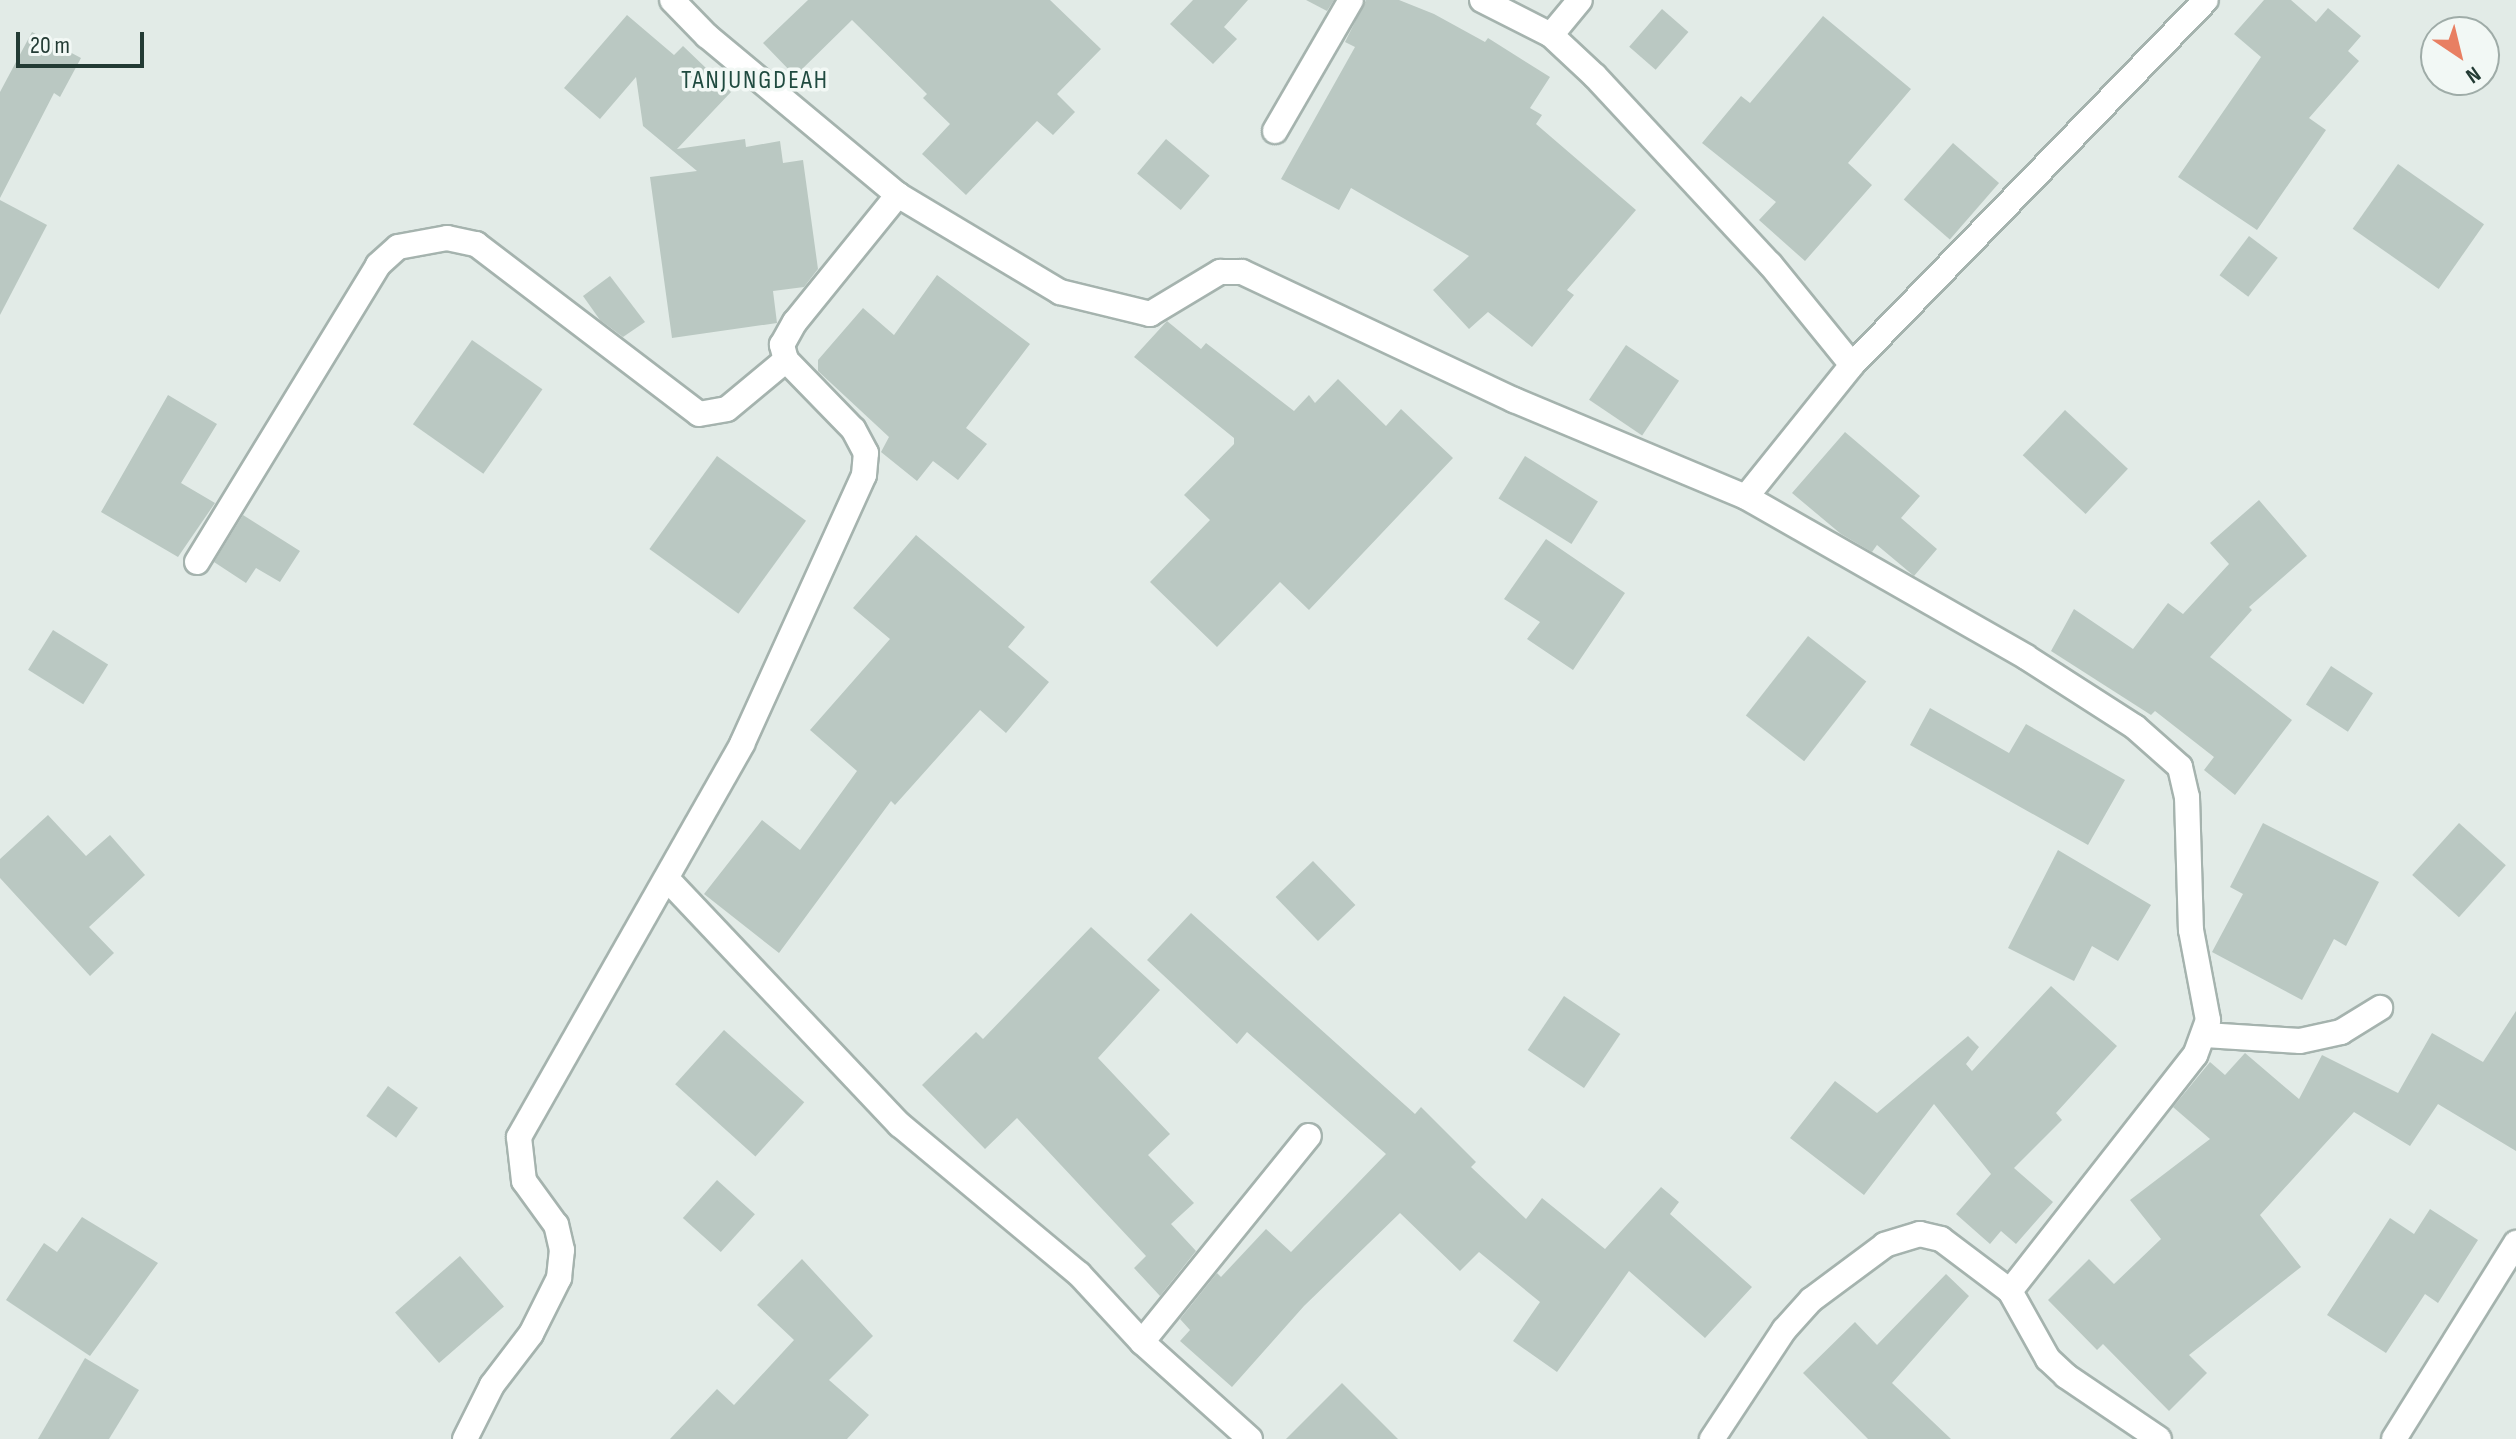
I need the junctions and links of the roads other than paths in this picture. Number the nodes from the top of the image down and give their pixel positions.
1 (672, 0) edge
2 (1351, 0) edge
3 (1482, 0) edge
4 (1580, 0) edge
5 (2206, 0) edge
6 (1551, 35) junction
7 (1275, 131) dead end
8 (898, 195) junction
9 (786, 360) junction
10 (1852, 365) junction
11 (1746, 497) junction
12 (197, 562) dead end
13 (668, 880) junction
14 (2380, 1008) dead end
15 (2205, 1035) junction
16 (1309, 1136) dead end
17 (2516, 1243) edge
18 (2010, 1291) junction
19 (1142, 1342) junction
20 (465, 1439) edge
21 (1250, 1439) edge
22 (1712, 1439) edge
23 (2159, 1439) edge
24 (2394, 1439) edge

1 - 8 street
2 - 7 street
3 - 6 street
4 - 6 street
5 - 10 street
6 - 10 street
8 - 9 street
8 - 11 street
9 - 12 street
9 - 13 street
10 - 11 street
11 - 15 street
13 - 19 street
13 - 20 street
14 - 15 street
15 - 18 street
16 - 19 street
17 - 24 street
18 - 22 street
18 - 23 street
19 - 21 street

